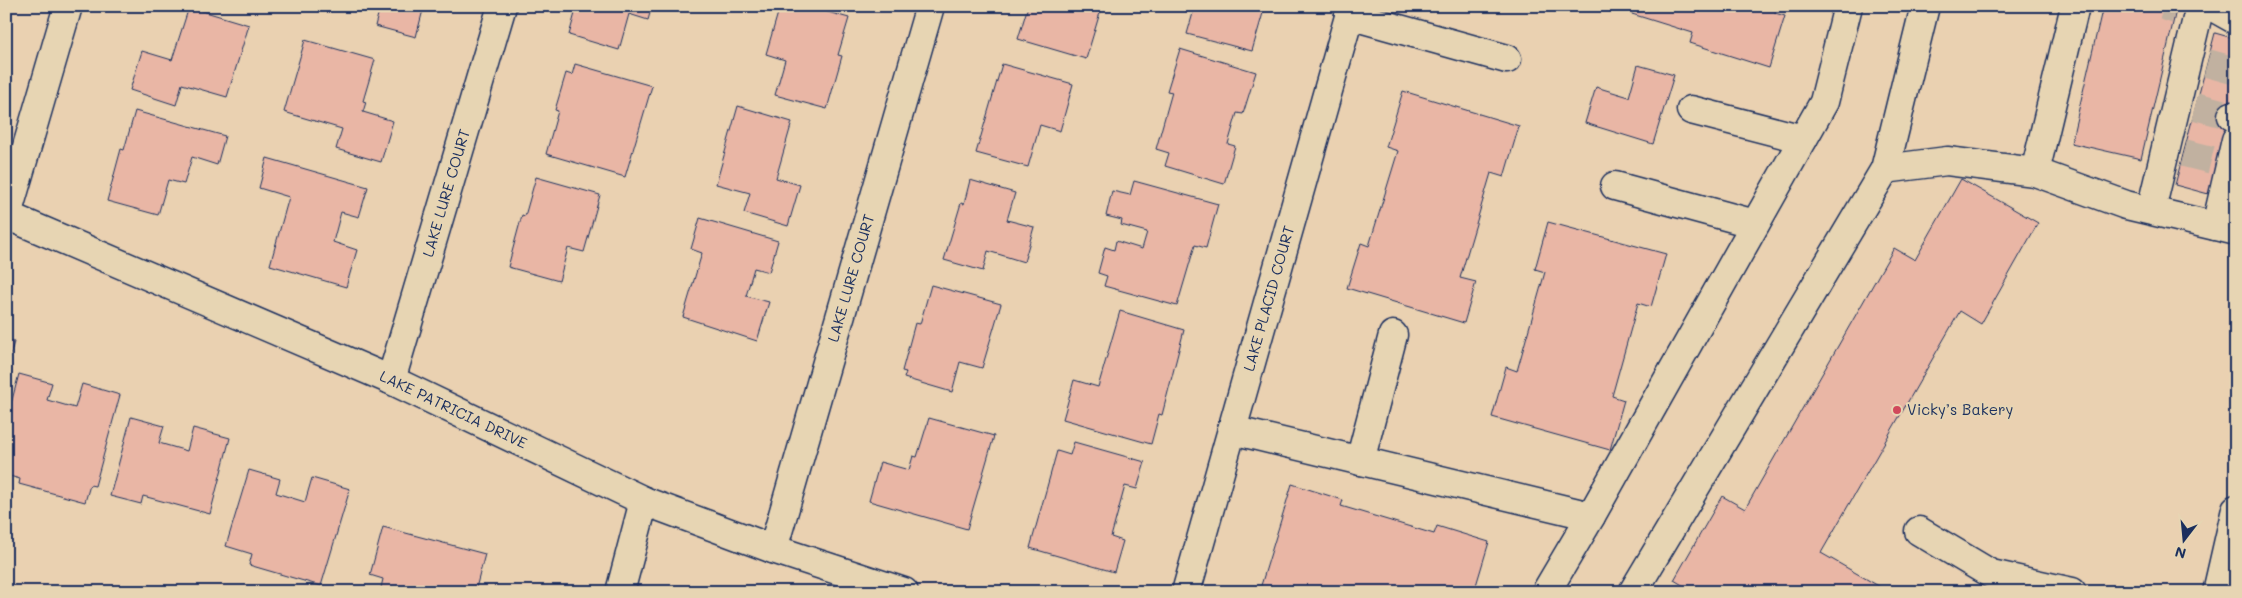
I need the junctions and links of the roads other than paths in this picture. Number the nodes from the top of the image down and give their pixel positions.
1 (68, 6) edge
2 (502, 6) edge
3 (930, 6) edge
4 (1848, 6) edge
5 (1925, 6) edge
6 (2075, 6) edge
7 (1351, 10) edge
8 (2196, 10) edge
9 (2236, 20) edge
10 (1507, 59) dead end
11 (1691, 110) dead end
12 (1803, 139) junction
13 (2231, 140) edge
14 (1885, 169) junction
15 (2035, 172) junction
16 (1616, 186) dead end
17 (2151, 210) junction
18 (6, 215) edge
19 (1755, 224) junction
20 (2226, 228) edge
21 (1393, 335) dead end
22 (391, 380) junction
23 (1232, 430) junction
24 (1360, 461) junction
25 (644, 501) junction
26 (2236, 509) edge
27 (1591, 516) junction
28 (1919, 531) dead end
29 (773, 549) junction
30 (2002, 584) edge
31 (620, 592) edge
32 (904, 592) edge
33 (1186, 592) edge
34 (1546, 592) edge
35 (1633, 592) edge
36 (2072, 592) edge
37 (2217, 592) edge

1 - 18 street
2 - 22 street, LAKE LURE COURT
3 - 29 street, LAKE LURE COURT
4 - 12 street
5 - 14 street
6 - 15 street
7 - 10 street
7 - 23 street, LAKE PLACID COURT
8 - 9 street
8 - 17 street
11 - 12 street
12 - 19 street
13 - 20 street
14 - 15 street
14 - 35 street
15 - 17 street
16 - 19 street
17 - 20 street
18 - 22 street, LAKE PATRICIA DRIVE
19 - 27 street
21 - 24 street
22 - 25 street, LAKE PATRICIA DRIVE
23 - 24 street
23 - 33 street, LAKE PLACID COURT
24 - 27 street
25 - 29 street, LAKE PATRICIA DRIVE
25 - 31 street
26 - 37 street
27 - 34 street
28 - 30 street
29 - 32 street, LAKE PATRICIA DRIVE
30 - 36 street

